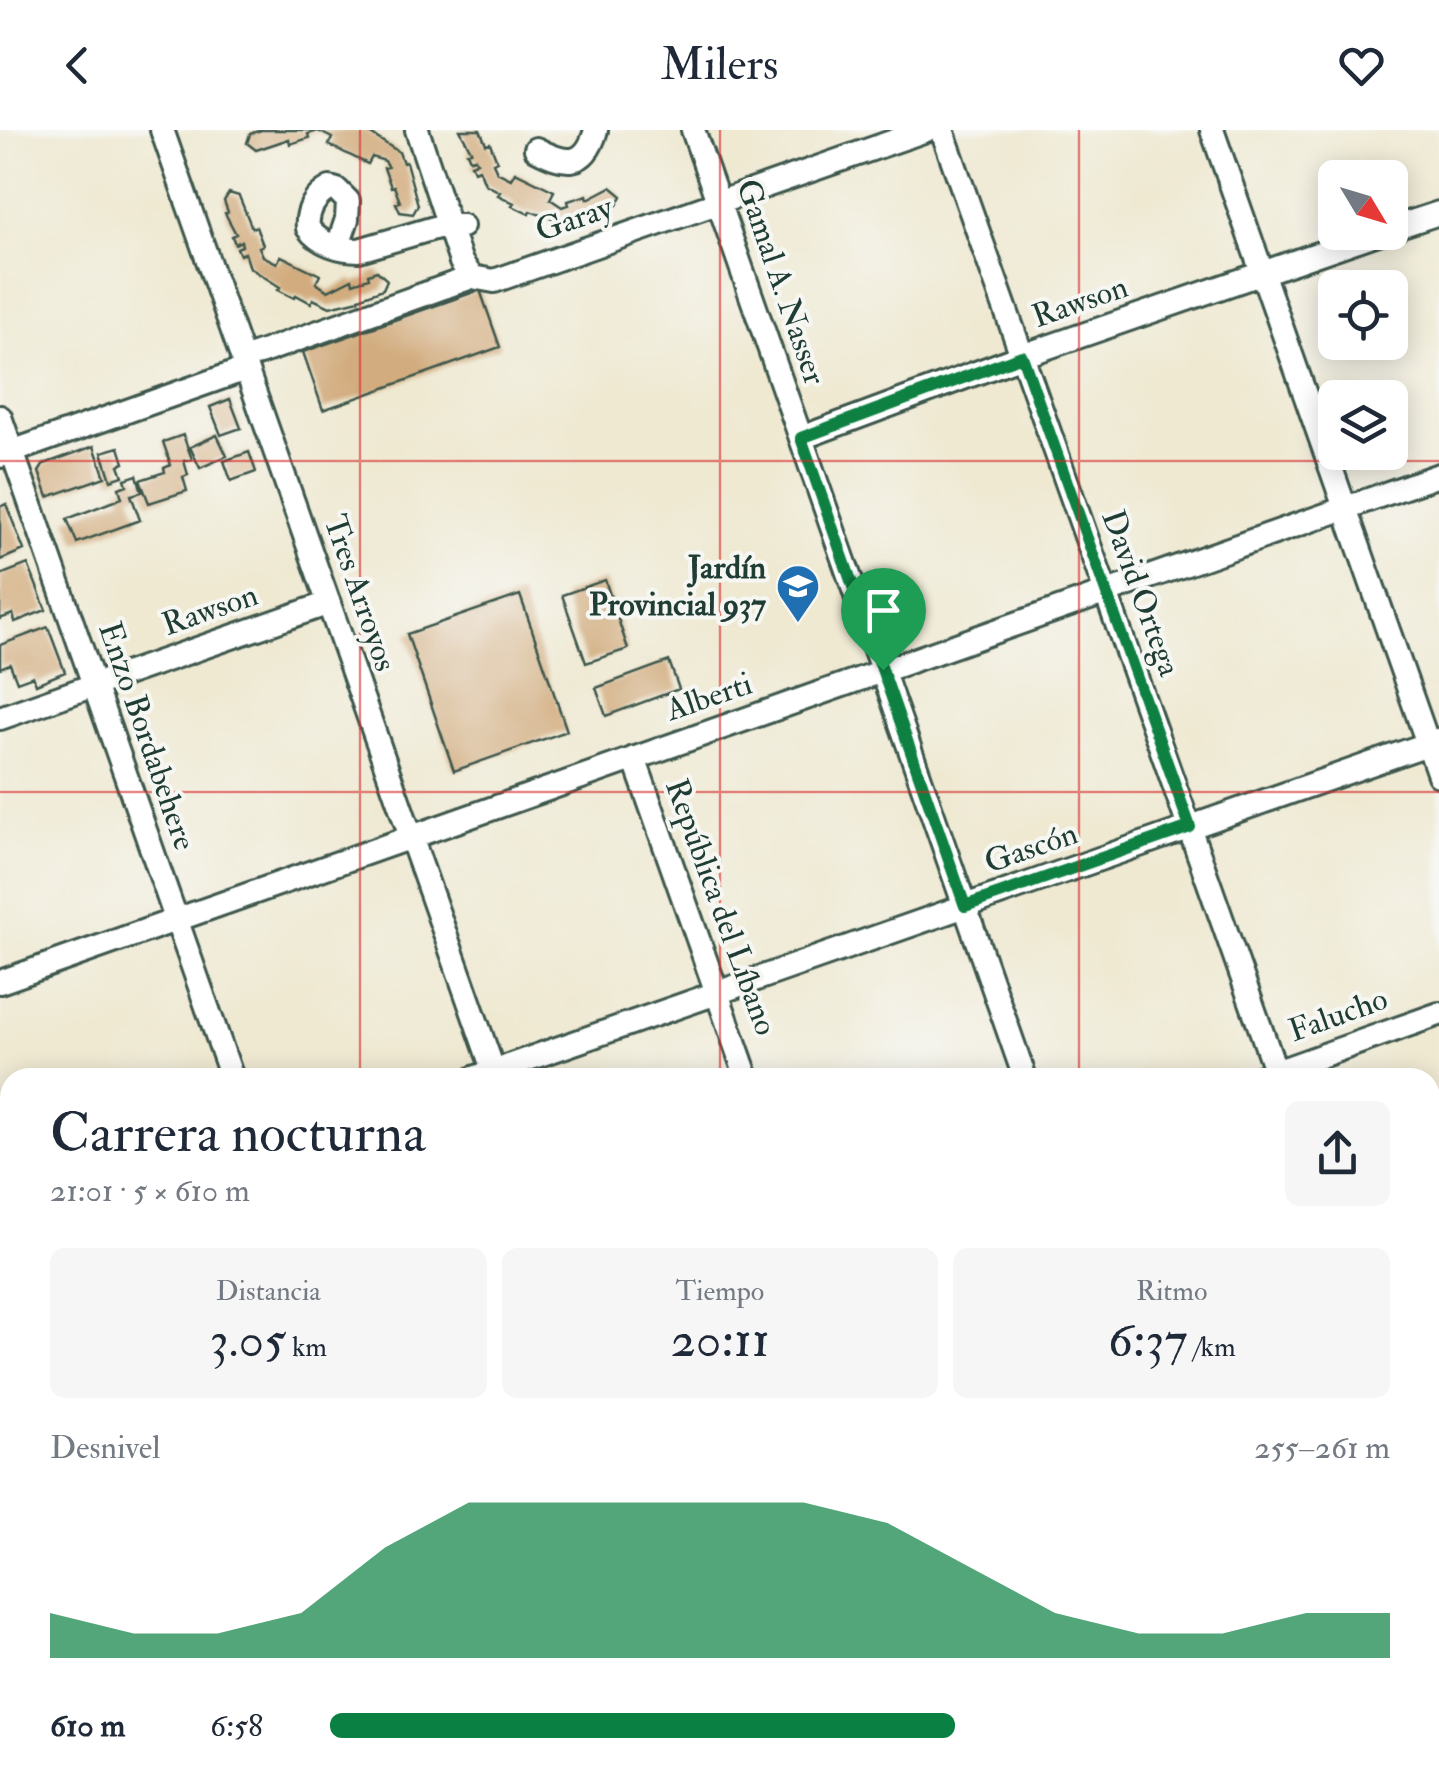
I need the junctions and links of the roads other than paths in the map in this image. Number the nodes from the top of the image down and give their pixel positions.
1 (417, 130) edge
2 (430, 130) edge
3 (596, 130) edge
4 (693, 130) edge
5 (926, 130) edge
6 (942, 130) edge
7 (1212, 130) edge
8 (167, 131) edge
9 (536, 149) dead end
10 (719, 203) junction
11 (1439, 213) edge
12 (1408, 224) edge
13 (455, 225) junction
14 (338, 246) dead end
15 (1329, 250) edge
16 (1263, 273) junction
17 (472, 277) junction
18 (1022, 356) junction
19 (244, 364) junction
20 (0, 417) edge
21 (801, 438) junction
22 (6, 454) edge
23 (1439, 474) edge
24 (1345, 507) junction
25 (1106, 592) junction
26 (329, 603) junction
27 (883, 670) junction
28 (94, 686) junction
29 (0, 718) edge
30 (1434, 742) edge
31 (634, 758) junction
32 (1439, 775) edge
33 (1190, 827) junction
34 (411, 837) junction
35 (965, 906) junction
36 (177, 920) junction
37 (0, 982) edge
38 (717, 992) junction
39 (1439, 1014) edge
40 (229, 1068) edge
41 (486, 1068) edge
42 (507, 1068) edge
43 (744, 1068) edge
44 (1022, 1068) edge
45 (1268, 1068) edge
46 (1293, 1068) edge

1 - 13 street
2 - 13 street
3 - 9 street
4 - 10 street, Gamal A. Nasser
5 - 10 street, Garay
6 - 18 street, David Ortega
7 - 16 street
8 - 19 street, Tres Arroyos
10 - 17 street, Garay
10 - 21 street, Gamal A. Nasser
11 - 12 street
13 - 14 street
13 - 17 street
15 - 16 street, Rawson
16 - 18 street, Rawson
16 - 24 street
17 - 19 street, Garay
18 - 21 street, Rawson
18 - 25 street, David Ortega
19 - 22 street, Garay
19 - 26 street, Tres Arroyos
20 - 22 street, Enzo Bordabehere
21 - 27 street, Gamal A. Nasser
22 - 28 street, Enzo Bordabehere
23 - 24 street, Alberti
24 - 25 street, Alberti
24 - 30 street
25 - 27 street, Alberti
25 - 33 street, David Ortega
26 - 28 street, Rawson
26 - 34 street, Tres Arroyos
27 - 31 street, Alberti
27 - 35 street, Gamal A. Nasser
28 - 29 street, Rawson
28 - 36 street, Enzo Bordabehere
30 - 32 street
30 - 33 street, Gascón
31 - 34 street, Alberti
31 - 38 street, República del Líbano
33 - 35 street, Gascón
33 - 45 street, David Ortega
34 - 36 street, Alberti
34 - 41 street, Tres Arroyos
35 - 38 street, Gascón
35 - 44 street, Gamal A. Nasser
36 - 37 street, Alberti
36 - 40 street, Enzo Bordabehere
38 - 42 street, Gascón
38 - 43 street, República del Líbano
39 - 46 street, Falucho

